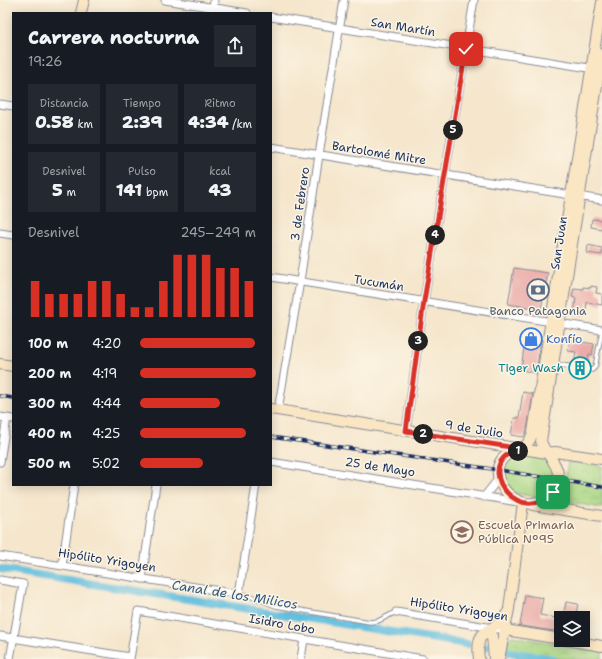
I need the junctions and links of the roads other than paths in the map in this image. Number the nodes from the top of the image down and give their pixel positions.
1 (84, 0) edge
2 (165, 0) edge
3 (344, 0) edge
4 (474, 0) edge
5 (602, 2) edge
6 (213, 7) edge
7 (81, 12) edge
8 (241, 12) edge
9 (272, 17) edge
10 (339, 28) junction
11 (466, 49) junction
12 (602, 54) edge
13 (598, 69) edge
14 (0, 104) edge
15 (12, 106) edge
16 (272, 147) edge
17 (318, 155) junction
18 (445, 175) junction
19 (576, 196) junction
20 (602, 200) edge
21 (0, 232) edge
22 (12, 235) edge
23 (272, 276) edge
24 (300, 281) junction
25 (424, 301) junction
26 (556, 322) junction
27 (602, 330) edge
28 (0, 364) edge
29 (12, 366) edge
30 (552, 370) junction
31 (274, 409) edge
32 (7, 418) edge
33 (406, 431) junction
34 (523, 449) junction
35 (548, 453) junction
36 (602, 459) edge
37 (0, 462) edge
38 (272, 462) edge
39 (499, 478) junction
40 (74, 486) edge
41 (156, 486) edge
42 (256, 486) edge
43 (484, 497) junction
44 (523, 503) junction
45 (602, 516) edge
46 (0, 556) edge
47 (62, 566) junction
48 (142, 579) junction
49 (0, 580) edge
50 (238, 594) junction
51 (509, 609) junction
52 (396, 612) joint
53 (489, 628) junction
54 (505, 630) junction
55 (0, 636) edge
56 (481, 636) junction
57 (554, 638) edge
58 (14, 639) junction
59 (304, 640) junction
60 (590, 644) edge
61 (602, 646) edge
62 (130, 658) edge
63 (10, 659) edge
64 (301, 659) edge
65 (423, 659) edge
66 (479, 659) edge
67 (494, 659) edge
68 (499, 659) edge

1 - 7 main road
2 - 6 street
3 - 10 street, 3 de Febrero
4 - 11 street
5 - 13 main road, San Juan
6 - 8 street
9 - 10 street, San Martín
10 - 11 street, San Martín
10 - 17 street, 3 de Febrero
11 - 13 street, San Martín
11 - 18 street
12 - 13 main road, San Juan
13 - 19 main road, San Juan
14 - 15 street
16 - 17 street, Bartolomé Mitre
17 - 18 street, Bartolomé Mitre
17 - 24 street, 3 de Febrero
18 - 19 street, Bartolomé Mitre
18 - 25 street
19 - 20 street, Bartolomé Mitre
19 - 26 main road, San Juan
21 - 22 street
23 - 24 street, Tucumán
24 - 25 street, Tucumán
24 - 31 street, 3 de Febrero
25 - 26 street, Tucumán
25 - 33 street
26 - 27 street, Tucumán
26 - 30 main road, San Juan
26 - 34 main road, San Juan
27 - 30 lane
28 - 29 main road
30 - 35 main road, San Juan
31 - 33 main road, 9 de Julio
32 - 37 street
33 - 34 main road, 9 de Julio
34 - 35 main road, 9 de Julio
34 - 39 main road
35 - 36 main road, 9 de Julio
35 - 44 main road, San Juan
38 - 43 street, 25 de Mayo
39 - 43 street
39 - 44 main road
40 - 47 street
41 - 48 street
42 - 50 street
43 - 44 street, 25 de Mayo
44 - 45 main road, 25 de Mayo
44 - 51 main road
46 - 47 street, Hipólito Yrigoyen
47 - 48 street, Hipólito Yrigoyen
48 - 50 street, Hipólito Yrigoyen
49 - 58 street
50 - 52 lane, Hipólito Yrigoyen
51 - 53 main road
51 - 54 main road
52 - 53 street, Hipólito Yrigoyen
53 - 54 street, Hipólito Yrigoyen
53 - 56 main road
54 - 57 main road, Hipólito Yrigoyen
54 - 68 main road
55 - 58 street
56 - 66 main road
56 - 67 main road
58 - 62 street
58 - 63 street
59 - 62 street, Isidro Lobo
59 - 64 street
59 - 65 street, Isidro Lobo
60 - 61 main road

